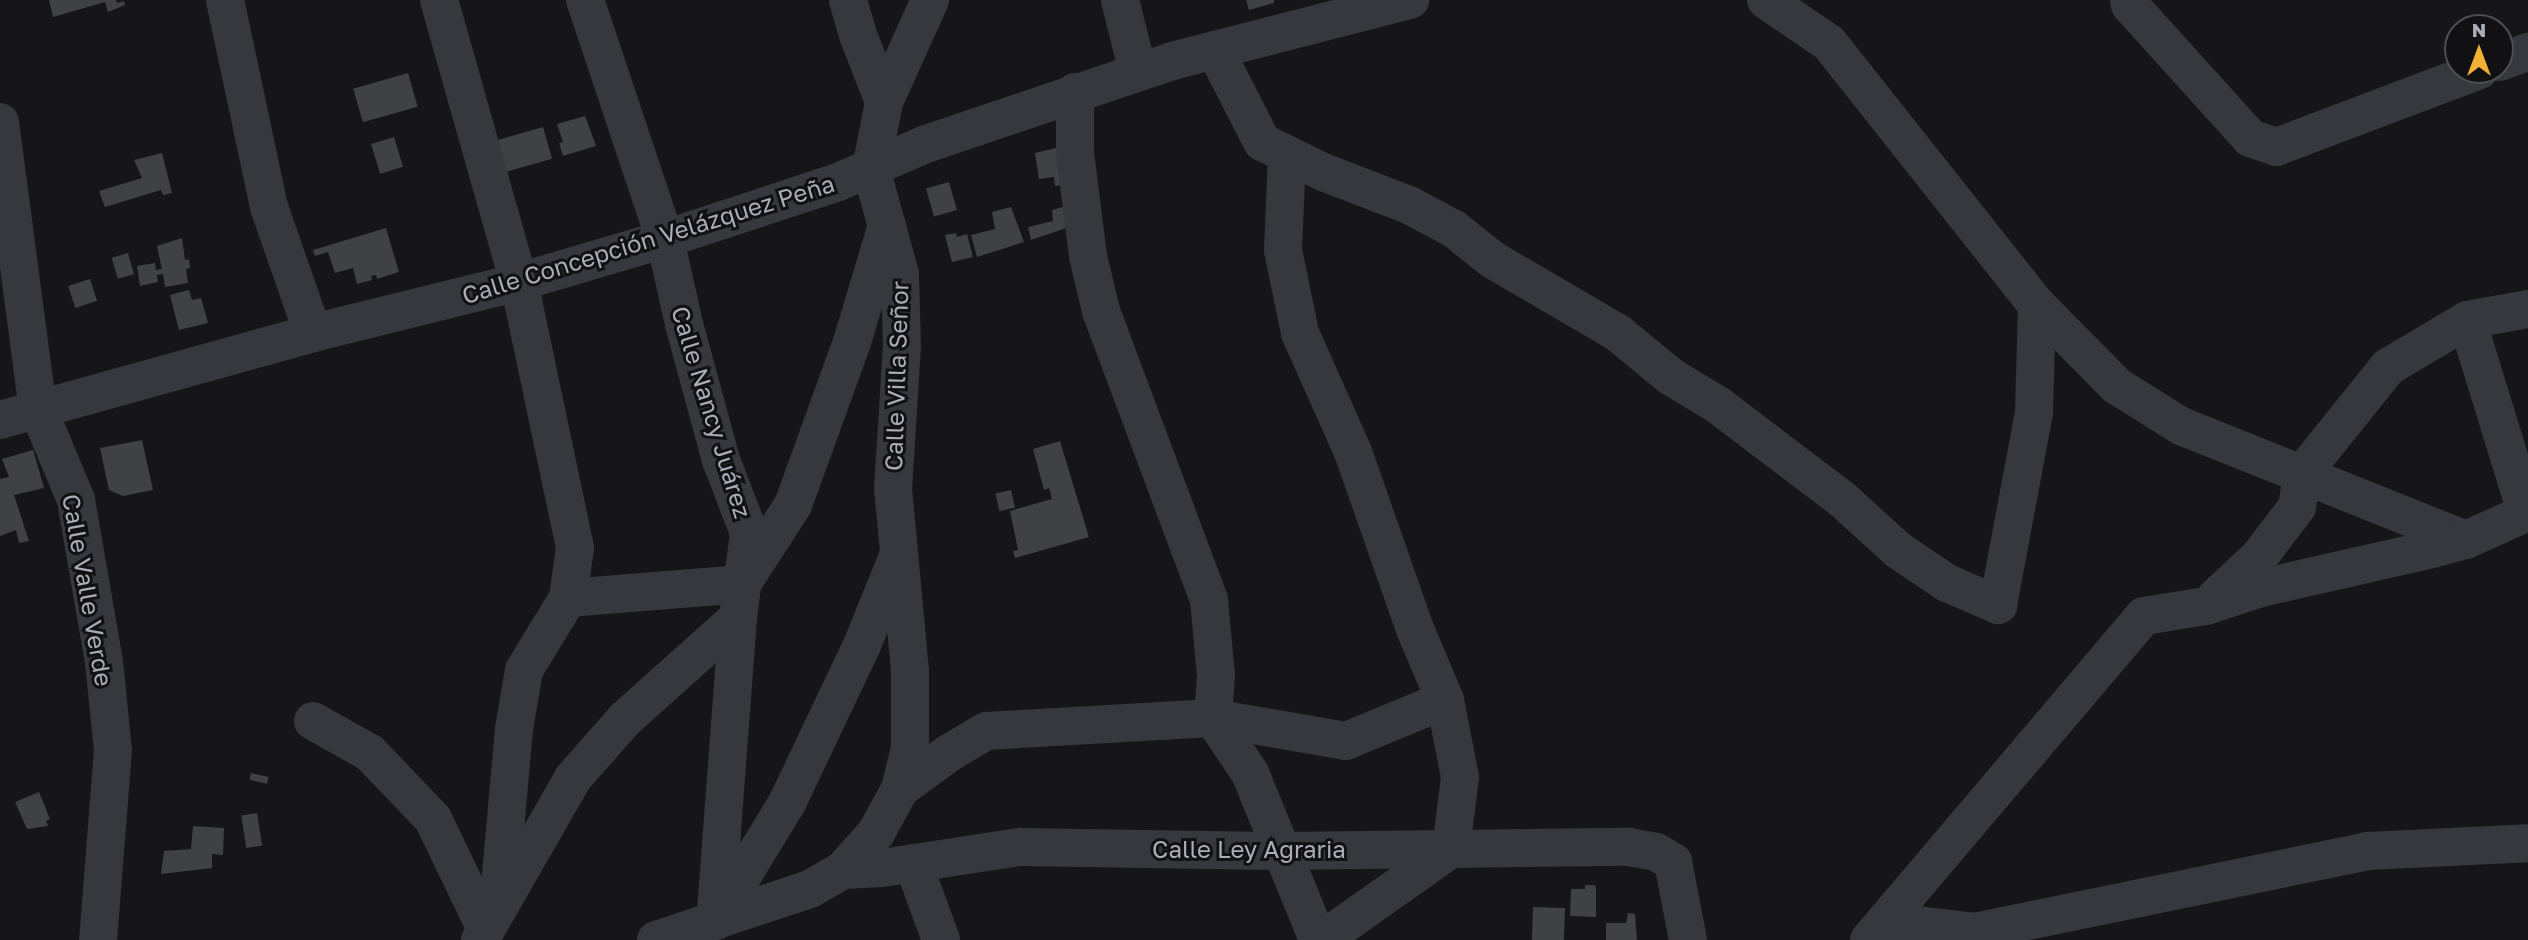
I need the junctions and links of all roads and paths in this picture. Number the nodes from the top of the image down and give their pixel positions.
1 (225, 0) edge
2 (439, 0) edge
3 (584, 0) edge
4 (848, 0) edge
5 (930, 0) edge
6 (1119, 0) edge
7 (1410, 0) edge
8 (1766, 0) edge
9 (2129, 0) edge
10 (1343, 9) edge
11 (1215, 50) junction
12 (1138, 72) junction
13 (2444, 84) edge
14 (1075, 92) junction
15 (884, 103) junction
16 (0, 122) edge
17 (1287, 155) junction
18 (872, 169) junction
19 (887, 223) junction
20 (665, 239) junction
21 (519, 282) junction
22 (2037, 304) junction
23 (2528, 309) edge
24 (2467, 320) junction
25 (313, 333) junction
26 (38, 409) junction
27 (0, 420) edge
28 (2302, 474) junction
29 (2520, 522) edge
30 (2466, 540) junction
31 (899, 554) junction
32 (568, 598) junction
33 (740, 601) junction
34 (2207, 606) junction
35 (1445, 700) junction
36 (1213, 718) junction
37 (313, 721) dead end
38 (900, 789) junction
39 (2528, 844) edge
40 (1451, 849) junction
41 (1281, 851) junction
42 (913, 863) junction
43 (843, 870) junction
44 (488, 925) edge
45 (715, 930) edge
46 (1877, 931) edge
47 (98, 940) edge
48 (656, 940) edge
49 (941, 940) edge
50 (1320, 940) edge
51 (1688, 940) edge

1 - 25 street
2 - 21 street
3 - 20 street, Calle Nancy Juárez
4 - 15 street
5 - 15 street, Calle Villa Señor
6 - 12 street
7 - 10 street, Calle Concepción Velázquez Peña
8 - 22 street
9 - 13 street
10 - 11 street, Calle Concepción Velázquez Peña
11 - 12 street, Calle Concepción Velázquez Peña
11 - 17 street
12 - 14 street, Calle Concepción Velázquez Peña
14 - 18 street, Calle Concepción Velázquez Peña
14 - 36 street
15 - 18 street, Calle Villa Señor
16 - 26 street, Calle Valle Verde
17 - 22 street
17 - 35 street
18 - 19 street, Calle Villa Señor
18 - 20 street, Calle Concepción Velázquez Peña
19 - 31 street, Calle Villa Señor
19 - 33 street
20 - 21 street, Calle Concepción Velázquez Peña
20 - 33 street, Calle Nancy Juárez
21 - 25 street, Calle Concepción Velázquez Peña
21 - 32 street
22 - 28 street
23 - 24 street
24 - 28 street
24 - 29 street
25 - 26 street, Calle Concepción Velázquez Peña
26 - 27 street, Calle Concepción Velázquez Peña
26 - 47 street, Calle Valle Verde
28 - 30 street
28 - 34 street
29 - 30 street
30 - 34 street
31 - 38 street, Calle Villa Señor
31 - 45 street, Calle Villa Señor
32 - 33 street
32 - 44 street
33 - 44 street
33 - 45 street, Calle Nancy Juárez
34 - 46 street
35 - 36 street
35 - 40 street
36 - 38 street
36 - 41 street
37 - 44 street
38 - 43 street, Calle Villa Señor
39 - 46 street
40 - 41 street, Calle Ley Agraria
40 - 50 street
40 - 51 street, Calle Ley Agraria
41 - 42 street, Calle Ley Agraria
41 - 50 street
42 - 43 street, Calle Ley Agraria
42 - 49 street
43 - 45 street
45 - 48 street

